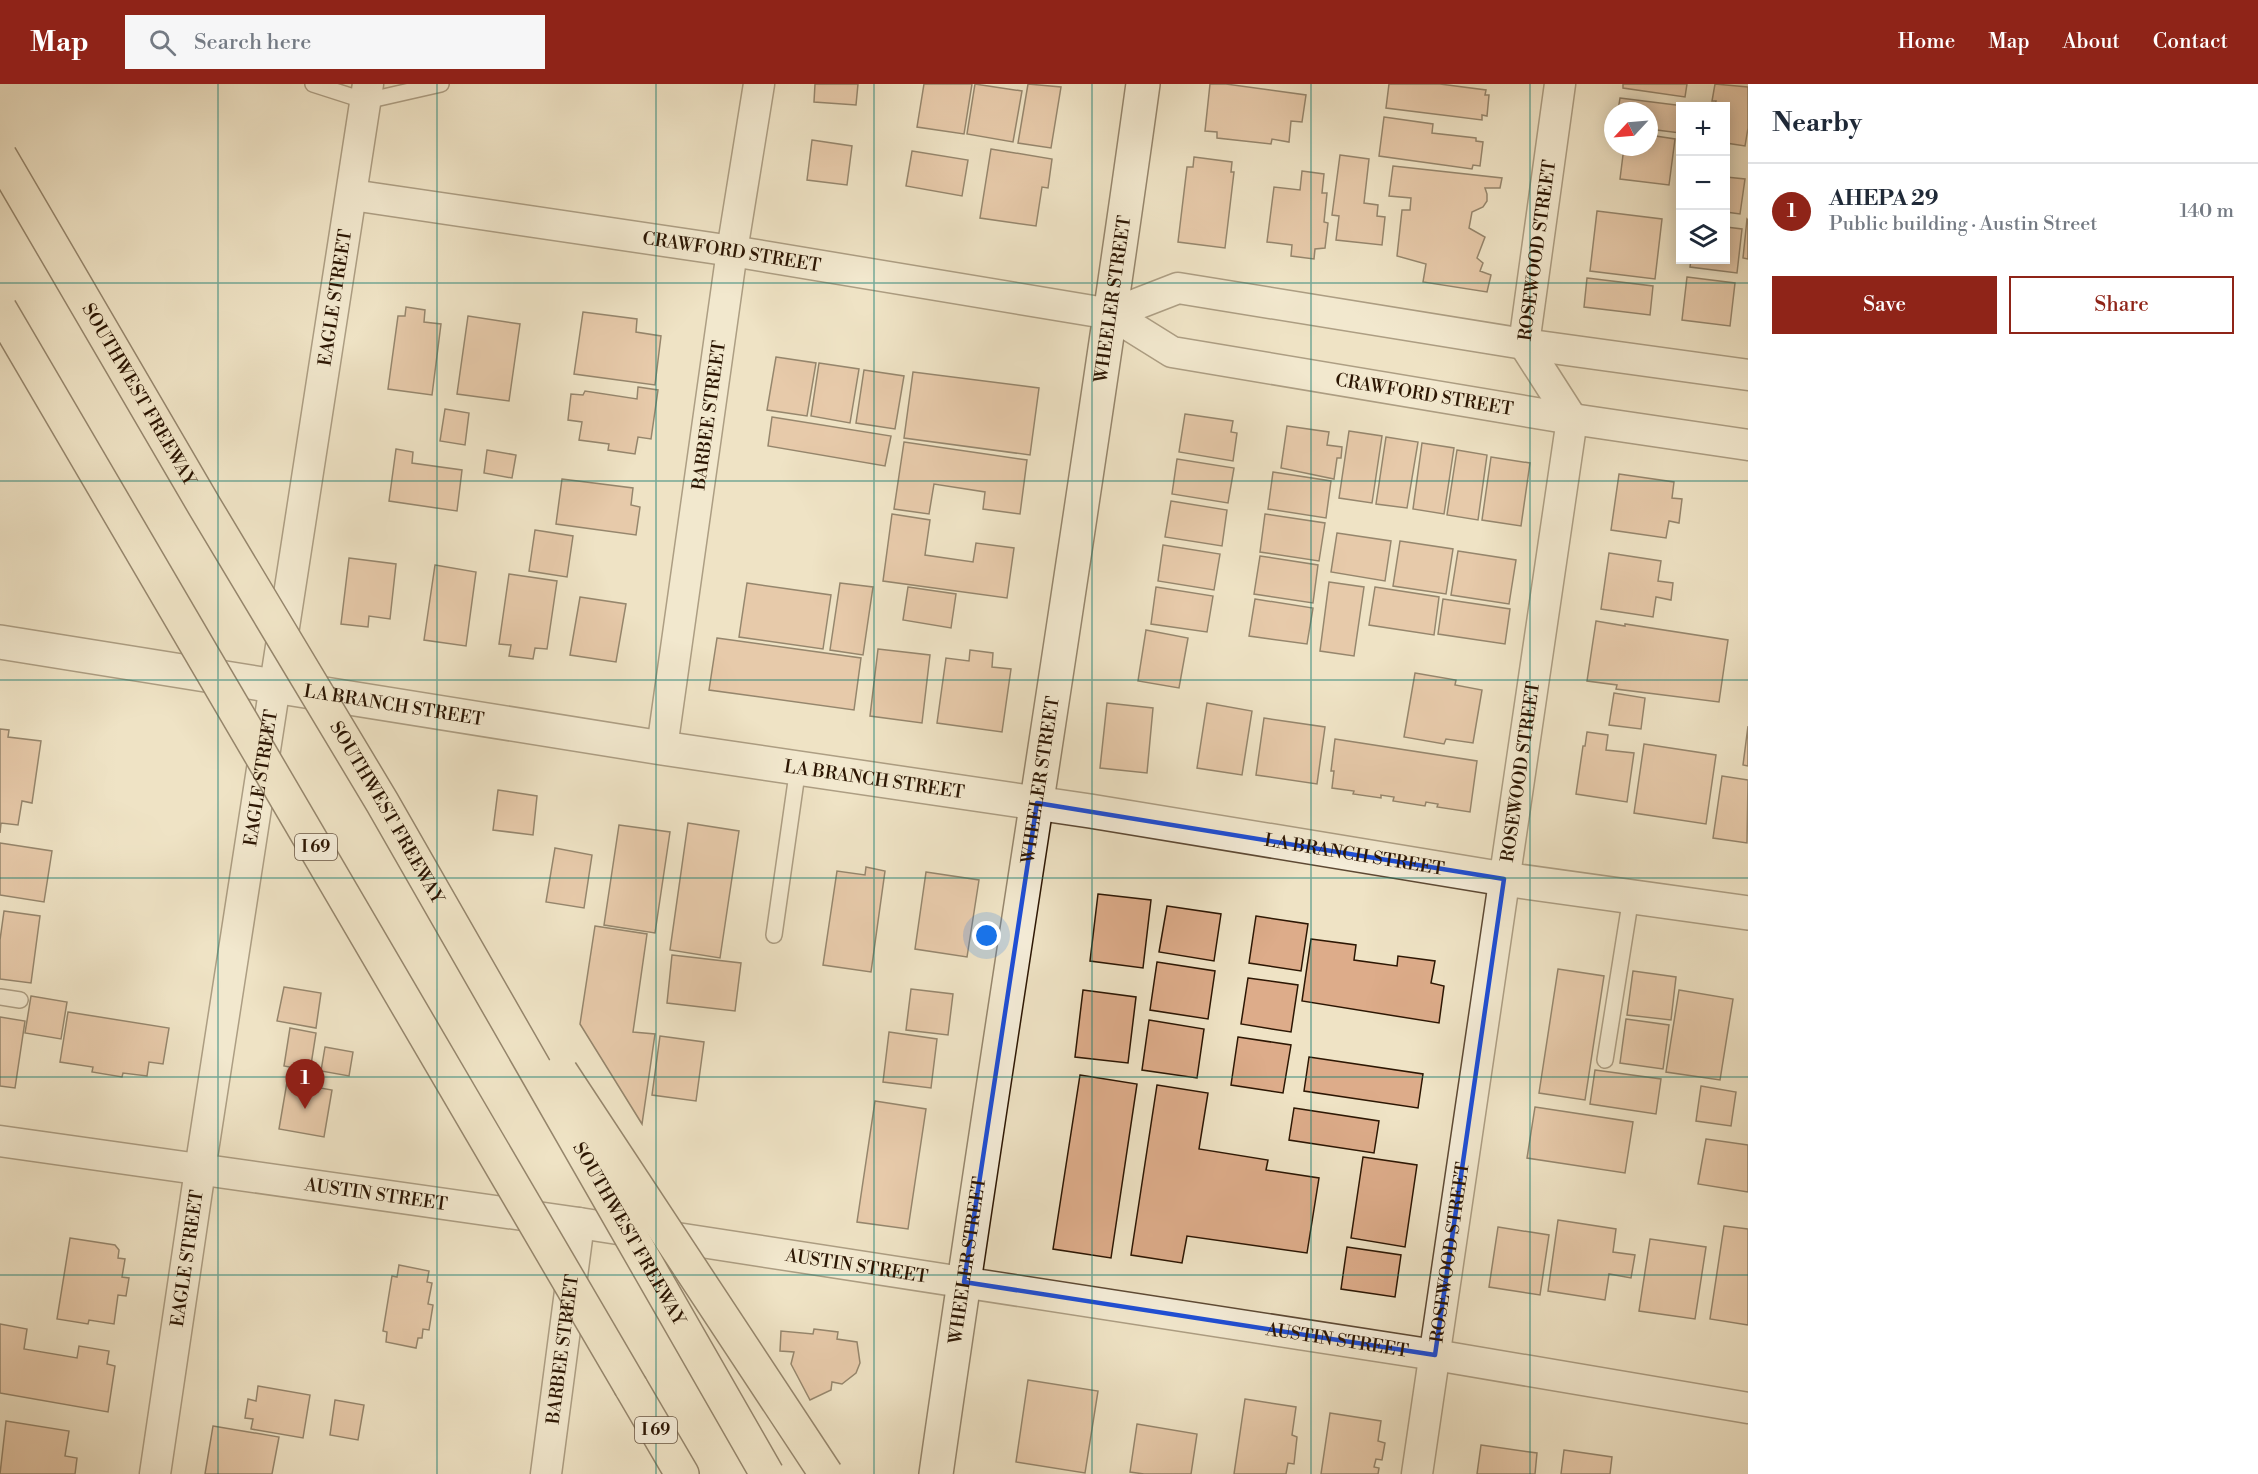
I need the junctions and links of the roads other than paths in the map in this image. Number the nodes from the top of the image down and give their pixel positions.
1 (313, 84) edge
2 (441, 84) edge
3 (759, 84) edge
4 (1143, 84) edge
5 (1560, 84) edge
6 (367, 93) edge
7 (0, 156) edge
8 (352, 195) junction
9 (732, 250) junction
10 (0, 309) edge
11 (1111, 314) junction
12 (1524, 344) junction
13 (1748, 375) edge
14 (1572, 419) junction
15 (1748, 445) edge
16 (0, 642) edge
17 (276, 685) junction
18 (662, 748) junction
19 (798, 768) junction
20 (382, 802) junction
21 (1037, 803) junction
22 (1504, 879) junction
23 (1631, 897) junction
24 (1748, 913) edge
25 (774, 935) dead end
26 (0, 997) edge
27 (20, 1000) dead end
28 (1605, 1060) dead end
29 (0, 1141) edge
30 (200, 1170) junction
31 (579, 1223) junction
32 (964, 1282) junction
33 (1435, 1355) junction
34 (631, 1387) junction
35 (1748, 1408) edge
36 (155, 1474) edge
37 (546, 1474) edge
38 (674, 1474) edge
39 (682, 1474) edge
40 (767, 1474) edge
41 (825, 1474) edge
42 (936, 1474) edge
43 (1417, 1474) edge

1 - 6 lane
2 - 6 lane
3 - 9 street, BARBEE STREET
4 - 11 street, WHEELER STREET
5 - 12 street, ROSEWOOD STREET
6 - 8 street, EAGLE STREET
7 - 20 highway, SOUTHWEST FREEWAY, bridge
8 - 9 street, CRAWFORD STREET
8 - 17 street, EAGLE STREET
9 - 11 street, CRAWFORD STREET
9 - 18 street, BARBEE STREET
10 - 34 highway, I 69, bridge
11 - 12 street
11 - 14 street, CRAWFORD STREET
11 - 21 street, WHEELER STREET
12 - 13 street
12 - 14 street, ROSEWOOD STREET
14 - 15 street, CRAWFORD STREET
14 - 22 street, ROSEWOOD STREET
16 - 17 street, LA BRANCH STREET
17 - 18 street, LA BRANCH STREET
17 - 30 street, EAGLE STREET
18 - 19 street, LA BRANCH STREET
19 - 21 street, LA BRANCH STREET
19 - 25 lane
20 - 40 highway, SOUTHWEST FREEWAY, bridge
20 - 41 highway, bridge
21 - 22 street, LA BRANCH STREET
21 - 32 street, WHEELER STREET
22 - 23 street, LA BRANCH STREET
22 - 33 street, ROSEWOOD STREET
23 - 24 street, LA BRANCH STREET
23 - 28 lane
26 - 27 lane
29 - 30 street, AUSTIN STREET
30 - 31 street, AUSTIN STREET
30 - 36 street, EAGLE STREET
31 - 32 street, AUSTIN STREET
31 - 37 street, BARBEE STREET
32 - 33 street, AUSTIN STREET
32 - 42 street, WHEELER STREET
33 - 35 street, AUSTIN STREET
33 - 43 street, ROSEWOOD STREET
34 - 38 highway
34 - 39 highway, I 69

